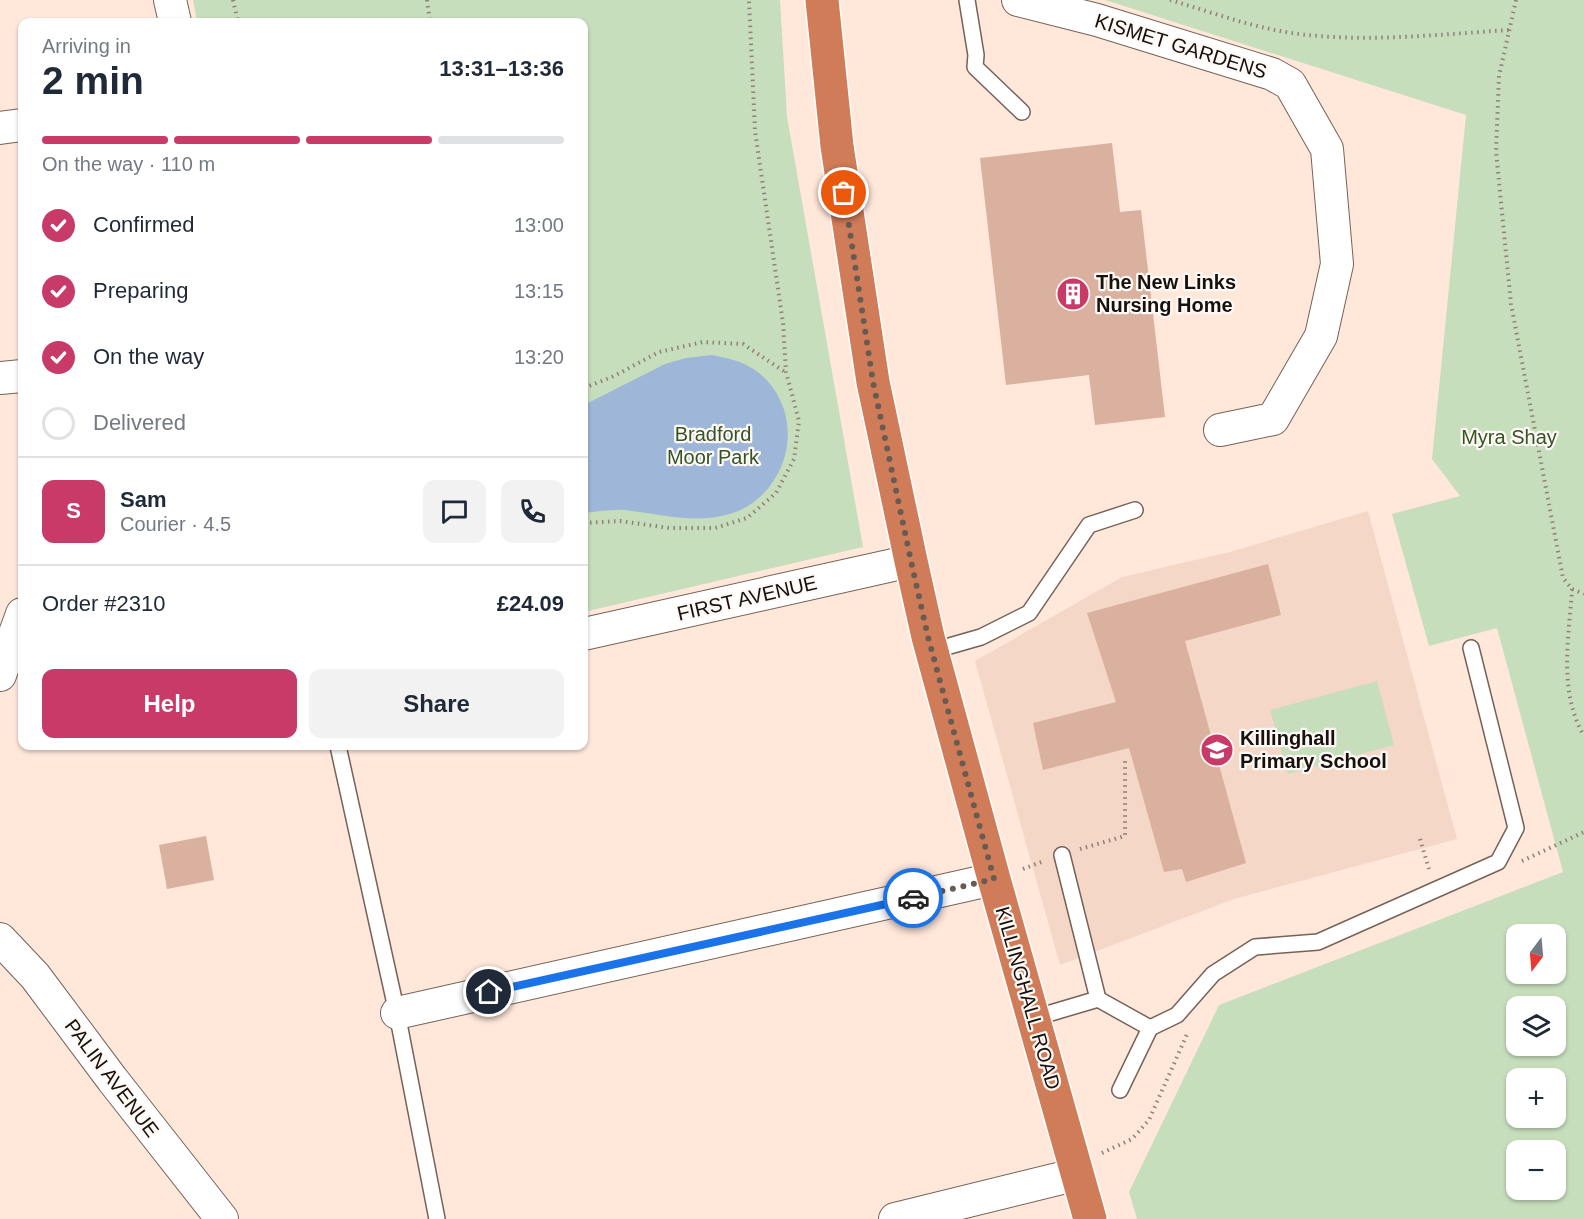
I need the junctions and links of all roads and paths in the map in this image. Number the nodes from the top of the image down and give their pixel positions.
1 (170, 0) edge
2 (233, 0) edge
3 (427, 0) edge
4 (748, 0) edge
5 (822, 0) edge
6 (967, 0) edge
7 (1018, 0) edge
8 (1170, 0) edge
9 (1516, 0) edge
10 (174, 18) edge
11 (237, 18) edge
12 (429, 18) edge
13 (1510, 30) junction
14 (1022, 112) dead end
15 (18, 126) edge
16 (0, 128) edge
17 (786, 372) junction
18 (18, 376) edge
19 (0, 378) edge
20 (588, 386) edge
21 (1220, 430) dead end
22 (1135, 510) dead end
23 (588, 524) edge
24 (911, 561) junction
25 (1572, 589) junction
26 (1584, 594) edge
27 (18, 625) edge
28 (588, 633) edge
29 (1471, 648) dead end
30 (932, 651) junction
31 (0, 675) edge
32 (1584, 736) edge
33 (339, 750) edge
34 (1125, 757) dead end
35 (1062, 855) junction
36 (994, 879) junction
37 (0, 939) edge
38 (1098, 999) junction
39 (397, 1012) junction
40 (1034, 1018) junction
41 (1193, 1023) dead end
42 (1150, 1028) junction
43 (1119, 1090) dead end
44 (1077, 1170) junction
45 (945, 1213) edge
46 (222, 1219) edge
47 (438, 1219) edge
48 (896, 1219) edge
49 (1090, 1219) edge

1 - 10 street
2 - 11 path
3 - 12 path
4 - 17 path
5 - 24 highway, KILLINGHALL ROAD
6 - 14 lane
7 - 21 street, KISMET GARDENS
8 - 13 path
9 - 13 path
13 - 25 path
15 - 16 street
17 - 20 path
17 - 23 path
18 - 19 street
22 - 30 lane
24 - 28 street, FIRST AVENUE
24 - 30 highway, KILLINGHALL ROAD
25 - 26 path
25 - 32 path
27 - 31 street
29 - 42 lane
30 - 36 highway, KILLINGHALL ROAD
33 - 39 lane
34 - 35 path
35 - 36 path
35 - 38 lane
36 - 39 street
36 - 40 highway, KILLINGHALL ROAD
37 - 46 street, PALIN AVENUE
38 - 40 lane
38 - 42 lane
39 - 47 lane
40 - 44 highway, KILLINGHALL ROAD
41 - 44 path
42 - 43 lane
44 - 45 street
44 - 49 highway, KILLINGHALL ROAD
45 - 48 street

